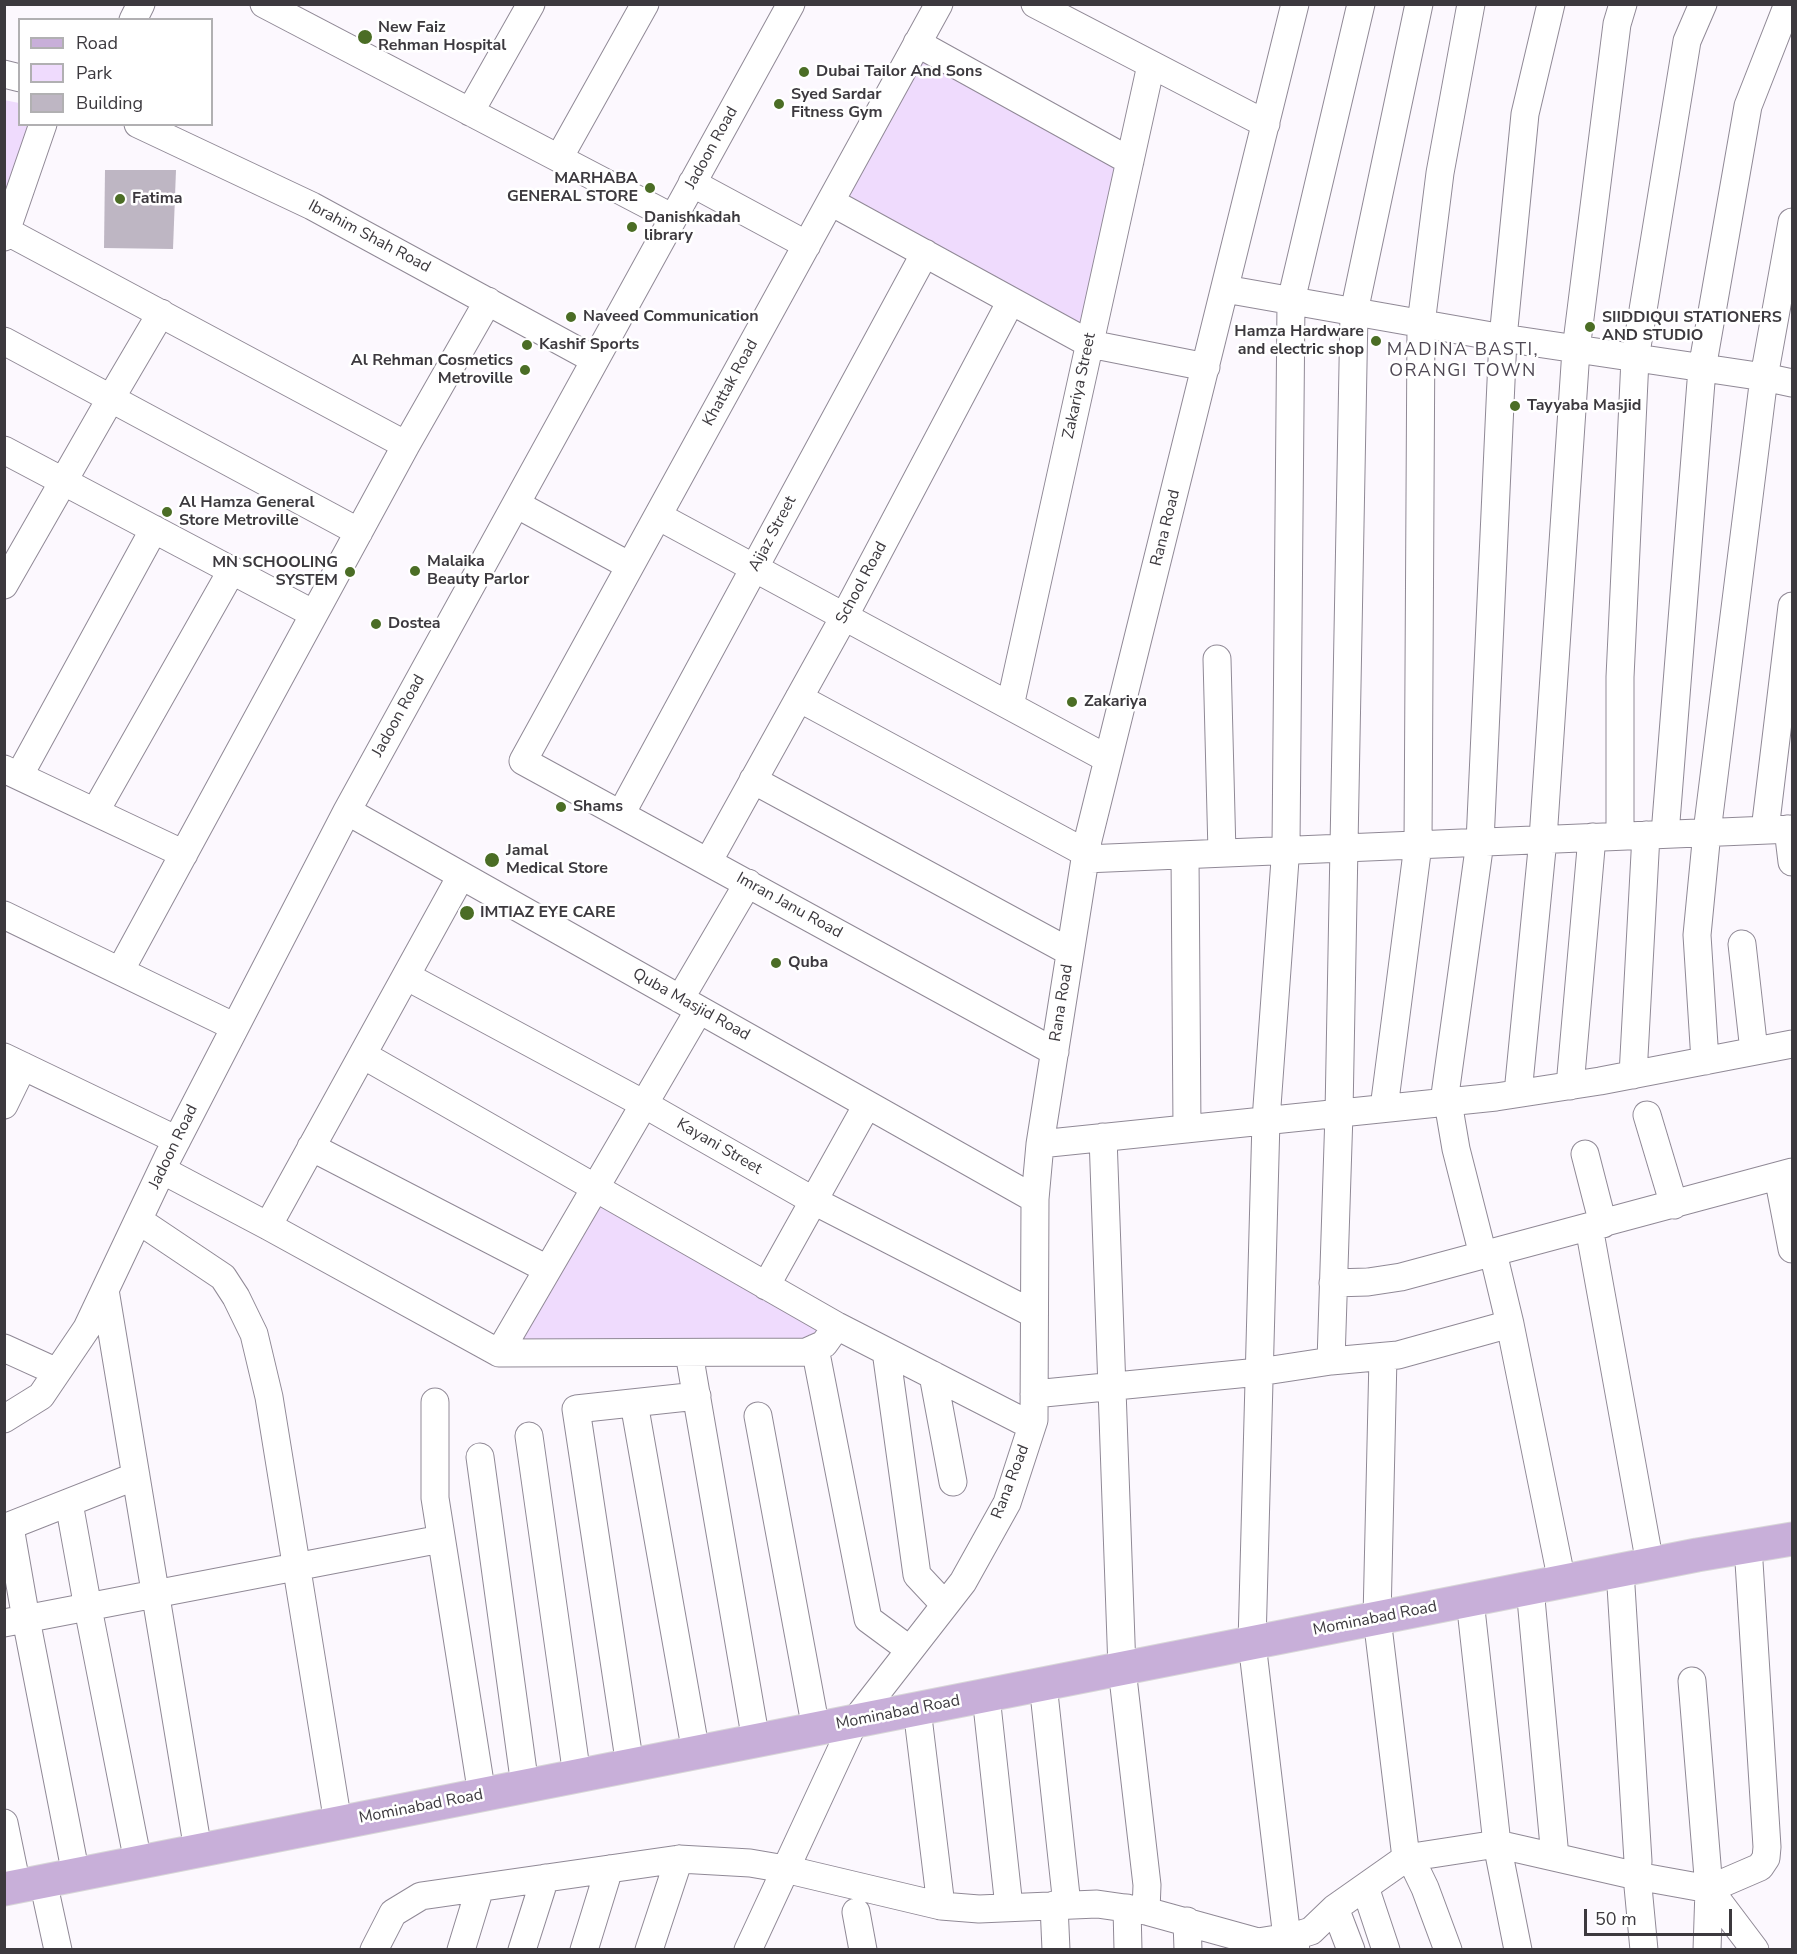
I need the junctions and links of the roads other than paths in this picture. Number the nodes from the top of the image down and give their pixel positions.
1 (141, 4) edge
2 (264, 4) edge
3 (531, 4) edge
4 (645, 4) edge
5 (791, 4) edge
6 (939, 4) edge
7 (1035, 4) edge
8 (1361, 4) edge
9 (1419, 4) edge
10 (1471, 4) edge
11 (1551, 4) edge
12 (1623, 4) edge
13 (1703, 4) edge
14 (1788, 4) edge
15 (1295, 5) edge
16 (134, 18) edge
17 (917, 43) junction
18 (1151, 65) junction
19 (470, 112) junction
20 (1266, 124) junction
21 (42, 126) edge
22 (142, 126) edge
23 (559, 158) junction
24 (1130, 160) junction
25 (692, 183) junction
26 (831, 202) junction
27 (674, 218) junction
28 (1792, 222) edge
29 (6, 235) edge
30 (807, 245) junction
31 (925, 253) junction
32 (1225, 290) junction
33 (488, 301) junction
34 (1011, 301) junction
35 (1291, 301) junction
36 (1354, 312) junction
37 (161, 313) junction
38 (1421, 324) junction
39 (1503, 338) junction
40 (4, 341) edge
41 (1090, 344) junction
42 (1576, 350) junction
43 (1635, 358) junction
44 (595, 360) junction
45 (1206, 367) junction
46 (1702, 369) junction
47 (1764, 377) junction
48 (1792, 383) edge
49 (111, 398) junction
50 (406, 445) junction
51 (4, 450) edge
52 (64, 481) junction
53 (516, 504) junction
54 (658, 516) junction
55 (154, 529) junction
56 (359, 532) junction
57 (630, 566) junction
58 (754, 568) junction
59 (232, 570) junction
60 (4, 585) edge
61 (1792, 606) edge
62 (315, 614) junction
63 (844, 617) junction
64 (1217, 659) dead end
65 (799, 698) junction
66 (1010, 706) junction
67 (1108, 759) junction
68 (523, 761) joint
69 (12, 772) edge
70 (753, 780) junction
71 (347, 811) junction
72 (95, 812) junction
73 (621, 814) junction
74 (1782, 829) edge
75 (1707, 832) junction
76 (1644, 835) junction
77 (1592, 837) junction
78 (1543, 839) junction
79 (1480, 842) junction
80 (1418, 845) junction
81 (1344, 848) junction
82 (1286, 850) junction
83 (1222, 853) junction
84 (184, 854) junction
85 (1185, 855) junction
86 (1085, 856) junction
87 (708, 862) junction
88 (1792, 862) edge
89 (461, 876) junction
90 (748, 884) junction
91 (4, 915) edge
92 (1742, 944) dead end
93 (1070, 952) junction
94 (120, 971) junction
95 (406, 976) junction
96 (690, 1004) junction
97 (235, 1027) junction
98 (1792, 1044) edge
99 (1055, 1052) junction
100 (1754, 1052) junction
101 (363, 1055) junction
102 (14, 1061) edge
103 (1705, 1061) junction
104 (1633, 1075) junction
105 (1570, 1086) junction
106 (1518, 1093) junction
107 (1446, 1102) junction
108 (644, 1104) junction
109 (4, 1105) edge
110 (867, 1105) junction
111 (1384, 1108) junction
112 (1340, 1113) junction
113 (1647, 1115) dead end
114 (1266, 1120) junction
115 (1187, 1129) junction
116 (1103, 1137) junction
117 (177, 1140) junction
118 (1040, 1144) junction
119 (312, 1148) junction
120 (1585, 1154) dead end
121 (162, 1170) junction
122 (1785, 1174) edge
123 (595, 1188) junction
124 (1035, 1199) junction
125 (814, 1201) junction
126 (1674, 1205) junction
127 (138, 1220) junction
128 (1596, 1225) junction
129 (268, 1226) junction
130 (1792, 1249) edge
131 (1488, 1254) junction
132 (548, 1269) junction
133 (1334, 1283) junction
134 (766, 1286) junction
135 (105, 1290) junction
136 (1034, 1314) junction
137 (1510, 1324) junction
138 (837, 1326) junction
139 (4, 1348) edge
140 (815, 1348) junction
141 (886, 1351) junction
142 (498, 1353) junction
143 (689, 1353) junction
144 (1383, 1357) junction
145 (1331, 1361) junction
146 (57, 1372) junction
147 (1259, 1372) junction
148 (933, 1375) junction
149 (1113, 1386) junction
150 (1034, 1394) junction
151 (697, 1396) junction
152 (435, 1402) dead end
153 (634, 1403) junction
154 (758, 1416) dead end
155 (4, 1419) edge
156 (1032, 1426) junction
157 (529, 1436) dead end
158 (480, 1457) dead end
159 (136, 1476) junction
160 (953, 1482) dead end
161 (69, 1503) junction
162 (7, 1527) edge
163 (441, 1539) junction
164 (1792, 1539) edge
165 (1748, 1546) junction
166 (297, 1567) junction
167 (1635, 1567) junction
168 (1562, 1582) junction
169 (1530, 1588) junction
170 (154, 1595) junction
171 (1470, 1600) junction
172 (945, 1605) junction
173 (88, 1608) junction
174 (1377, 1618) junction
175 (15, 1621) edge
176 (1252, 1643) junction
177 (910, 1650) junction
178 (1122, 1669) junction
179 (1692, 1681) dead end
180 (1043, 1684) junction
181 (986, 1696) junction
182 (917, 1709) junction
183 (854, 1722) junction
184 (816, 1729) junction
185 (756, 1741) junction
186 (696, 1753) junction
187 (630, 1766) junction
188 (577, 1776) junction
189 (525, 1786) junction
190 (482, 1795) junction
191 (4, 1823) edge
192 (338, 1823) junction
193 (1497, 1844) junction
194 (198, 1850) junction
195 (1408, 1857) junction
196 (1556, 1857) junction
197 (679, 1859) junction
198 (138, 1863) junction
199 (609, 1869) junction
200 (785, 1869) junction
201 (76, 1875) junction
202 (1637, 1876) junction
203 (544, 1878) junction
204 (22, 1885) edge
205 (1365, 1887) junction
206 (480, 1888) junction
207 (1709, 1889) junction
208 (1060, 1905) junction
209 (941, 1906) junction
210 (1009, 1907) junction
211 (1335, 1908) junction
212 (1136, 1910) junction
213 (856, 1912) dead end
214 (1187, 1921) junction
215 (1292, 1944) edge
216 (1258, 1946) edge
217 (384, 1948) edge
218 (58, 1950) edge
219 (461, 1950) edge
220 (522, 1950) edge
221 (584, 1950) edge
222 (649, 1950) edge
223 (748, 1950) edge
224 (863, 1950) edge
225 (1056, 1950) edge
226 (1128, 1950) edge
227 (1188, 1950) edge
228 (1351, 1950) edge
229 (1386, 1950) edge
230 (1448, 1950) edge
231 (1518, 1950) edge
232 (1644, 1950) edge
233 (1707, 1950) edge
234 (1755, 1950) edge

1 - 16 street
2 - 19 street
3 - 19 street
4 - 23 street
5 - 25 street, Jadoon Road
6 - 17 street, Khattak Road
7 - 18 street
8 - 35 street
9 - 36 street
10 - 38 street
11 - 39 street
12 - 42 street
13 - 43 street
14 - 46 street
15 - 20 street, Rana Road
17 - 24 street
17 - 26 street, Khattak Road
18 - 20 street
18 - 24 street, Zakariya Street
19 - 23 street
20 - 32 street, Rana Road
21 - 29 street
22 - 33 street, Ibrahim Shah Road
23 - 27 street
24 - 41 street, Zakariya Street
25 - 27 street, Jadoon Road
25 - 30 street
26 - 30 street, Khattak Road
26 - 31 street
27 - 44 street, Jadoon Road
28 - 47 street
29 - 37 street
30 - 54 street, Khattak Road
31 - 34 street
31 - 58 street, Aijaz Street
32 - 35 street
32 - 45 street, Rana Road
33 - 44 street, Ibrahim Shah Road
33 - 50 street
34 - 41 street
34 - 63 street, School Road
35 - 36 street
35 - 82 street
36 - 38 street
36 - 81 street
37 - 49 street
37 - 50 street
38 - 39 street
38 - 80 street
39 - 42 street
39 - 79 street
40 - 49 street
41 - 45 street
41 - 66 street, Zakariya Street
42 - 43 street
42 - 78 street
43 - 46 street
43 - 76 street
44 - 53 street, Jadoon Road
45 - 67 street, Rana Road
46 - 47 street
46 - 76 street
47 - 48 street
47 - 75 street
49 - 52 street
49 - 56 street
50 - 56 street
51 - 52 street
52 - 55 street
52 - 60 street
53 - 57 street
53 - 71 street, Jadoon Road
54 - 57 street, Khattak Road
54 - 58 street
55 - 59 street
55 - 69 street
56 - 62 street
57 - 68 street, Khattak Road
58 - 63 street
58 - 73 street, Aijaz Street
59 - 62 street
59 - 72 street
61 - 74 street
62 - 84 street
63 - 65 street, School Road
63 - 66 street
64 - 83 street
65 - 70 street, School Road
65 - 86 street
66 - 67 street
67 - 86 street, Rana Road
68 - 73 street, Imran Janu Road
69 - 72 street
70 - 87 street, School Road
70 - 93 street
71 - 89 street, Quba Masjid Road
71 - 97 street, Jadoon Road
72 - 84 street
73 - 87 street, Imran Janu Road
74 - 75 street
74 - 88 street
75 - 76 street
75 - 103 street
76 - 77 street
76 - 104 street
77 - 78 street
77 - 105 street
78 - 79 street
78 - 106 street
79 - 80 street
79 - 107 street
80 - 81 street
80 - 111 street
81 - 82 street
81 - 112 street
82 - 83 street
82 - 114 street
83 - 85 street
84 - 94 street
85 - 86 street
85 - 115 street
86 - 93 street, Rana Road
87 - 90 street, Imran Janu Road
89 - 95 street
89 - 96 street, Quba Masjid Road
90 - 96 street
90 - 99 street, Imran Janu Road
91 - 94 street
92 - 100 street
93 - 99 street, Rana Road
94 - 97 street
95 - 101 street
95 - 108 street, Kayani Street
96 - 108 street
96 - 110 street, Quba Masjid Road
97 - 117 street, Jadoon Road
98 - 100 street
99 - 118 street, Rana Road
100 - 103 street
101 - 119 street
101 - 123 street
102 - 109 street
102 - 117 street
103 - 104 street
104 - 105 street
105 - 106 street
106 - 107 street
107 - 111 street
107 - 131 street
108 - 123 street
108 - 125 street, Kayani Street
110 - 124 street, Quba Masjid Road
110 - 125 street
111 - 112 street
112 - 114 street
112 - 133 street
113 - 126 street
114 - 115 street
114 - 147 street
115 - 116 street
116 - 118 street
116 - 149 street
117 - 121 street, Jadoon Road
118 - 124 street, Rana Road
119 - 129 street
119 - 132 street
120 - 128 street
121 - 127 street, Jadoon Road
121 - 129 street
122 - 126 street
122 - 130 street
123 - 132 street
123 - 134 street
124 - 136 street, Rana Road
125 - 134 street
125 - 136 street, Kayani Street
126 - 128 street
127 - 135 street, Jadoon Road
127 - 166 street
128 - 131 street
128 - 167 street
129 - 142 street
131 - 133 street
131 - 137 street
132 - 142 street
133 - 145 street
134 - 138 street
135 - 146 street, Jadoon Road
135 - 159 street
136 - 150 street, Rana Road
137 - 144 street
137 - 168 street
138 - 140 street
138 - 141 street
139 - 146 street
140 - 143 street
140 - 177 street
141 - 148 street
141 - 172 street
142 - 143 street
143 - 151 street
144 - 145 street
144 - 174 street
145 - 147 street
146 - 155 street, Jadoon Road
147 - 149 street
147 - 176 street
148 - 156 street
148 - 160 street
149 - 150 street
149 - 178 street
150 - 156 street, Rana Road
151 - 153 street
151 - 185 street
152 - 163 street
153 - 186 street
153 - 187 street
154 - 184 street
156 - 172 street, Rana Road
157 - 188 street
158 - 189 street
159 - 161 street
159 - 170 street
161 - 162 street
161 - 173 street
162 - 175 street
163 - 166 street
163 - 190 street
164 - 165 main road, Mominabad Road
165 - 167 main road, Mominabad Road
165 - 207 street
166 - 170 street
166 - 192 street
167 - 168 main road, Mominabad Road
167 - 202 street
168 - 169 main road, Mominabad Road
169 - 171 main road, Mominabad Road
169 - 196 street
170 - 173 street
170 - 194 street
171 - 174 main road, Mominabad Road
171 - 193 street
172 - 177 street, Rana Road
173 - 175 street
173 - 198 street
174 - 176 main road, Mominabad Road
174 - 195 street
175 - 201 street
176 - 178 main road, Mominabad Road
176 - 215 street
177 - 183 street, Rana Road
178 - 180 main road, Mominabad Road
178 - 212 street
179 - 207 street
180 - 181 main road, Mominabad Road
180 - 208 street
181 - 182 main road, Mominabad Road
181 - 210 street
182 - 183 main road, Mominabad Road
182 - 209 street
183 - 184 main road, Mominabad Road
183 - 200 street, Rana Road
184 - 185 main road, Mominabad Road
185 - 186 main road, Mominabad Road
186 - 187 main road, Mominabad Road
187 - 188 main road, Mominabad Road
188 - 189 main road, Mominabad Road
189 - 190 main road, Mominabad Road
190 - 192 main road, Mominabad Road
191 - 204 street
192 - 194 main road, Mominabad Road
193 - 195 street
193 - 196 street
193 - 231 street
194 - 198 main road, Mominabad Road
195 - 205 street
195 - 230 street
196 - 202 street
197 - 199 street
197 - 200 street
197 - 222 street
198 - 201 main road, Mominabad Road
199 - 203 street
199 - 221 street
200 - 209 street
200 - 223 street, Rana Road
201 - 204 main road, Mominabad Road
202 - 207 street
202 - 232 street
203 - 206 street
203 - 220 street
204 - 218 street
205 - 211 street
205 - 229 street
206 - 217 street
206 - 219 street
207 - 233 street
207 - 234 street
208 - 210 street
208 - 212 street
208 - 225 street
209 - 210 street
211 - 215 street
211 - 228 street
212 - 214 street
212 - 226 street
213 - 224 street
214 - 216 street
214 - 227 street
215 - 216 street

